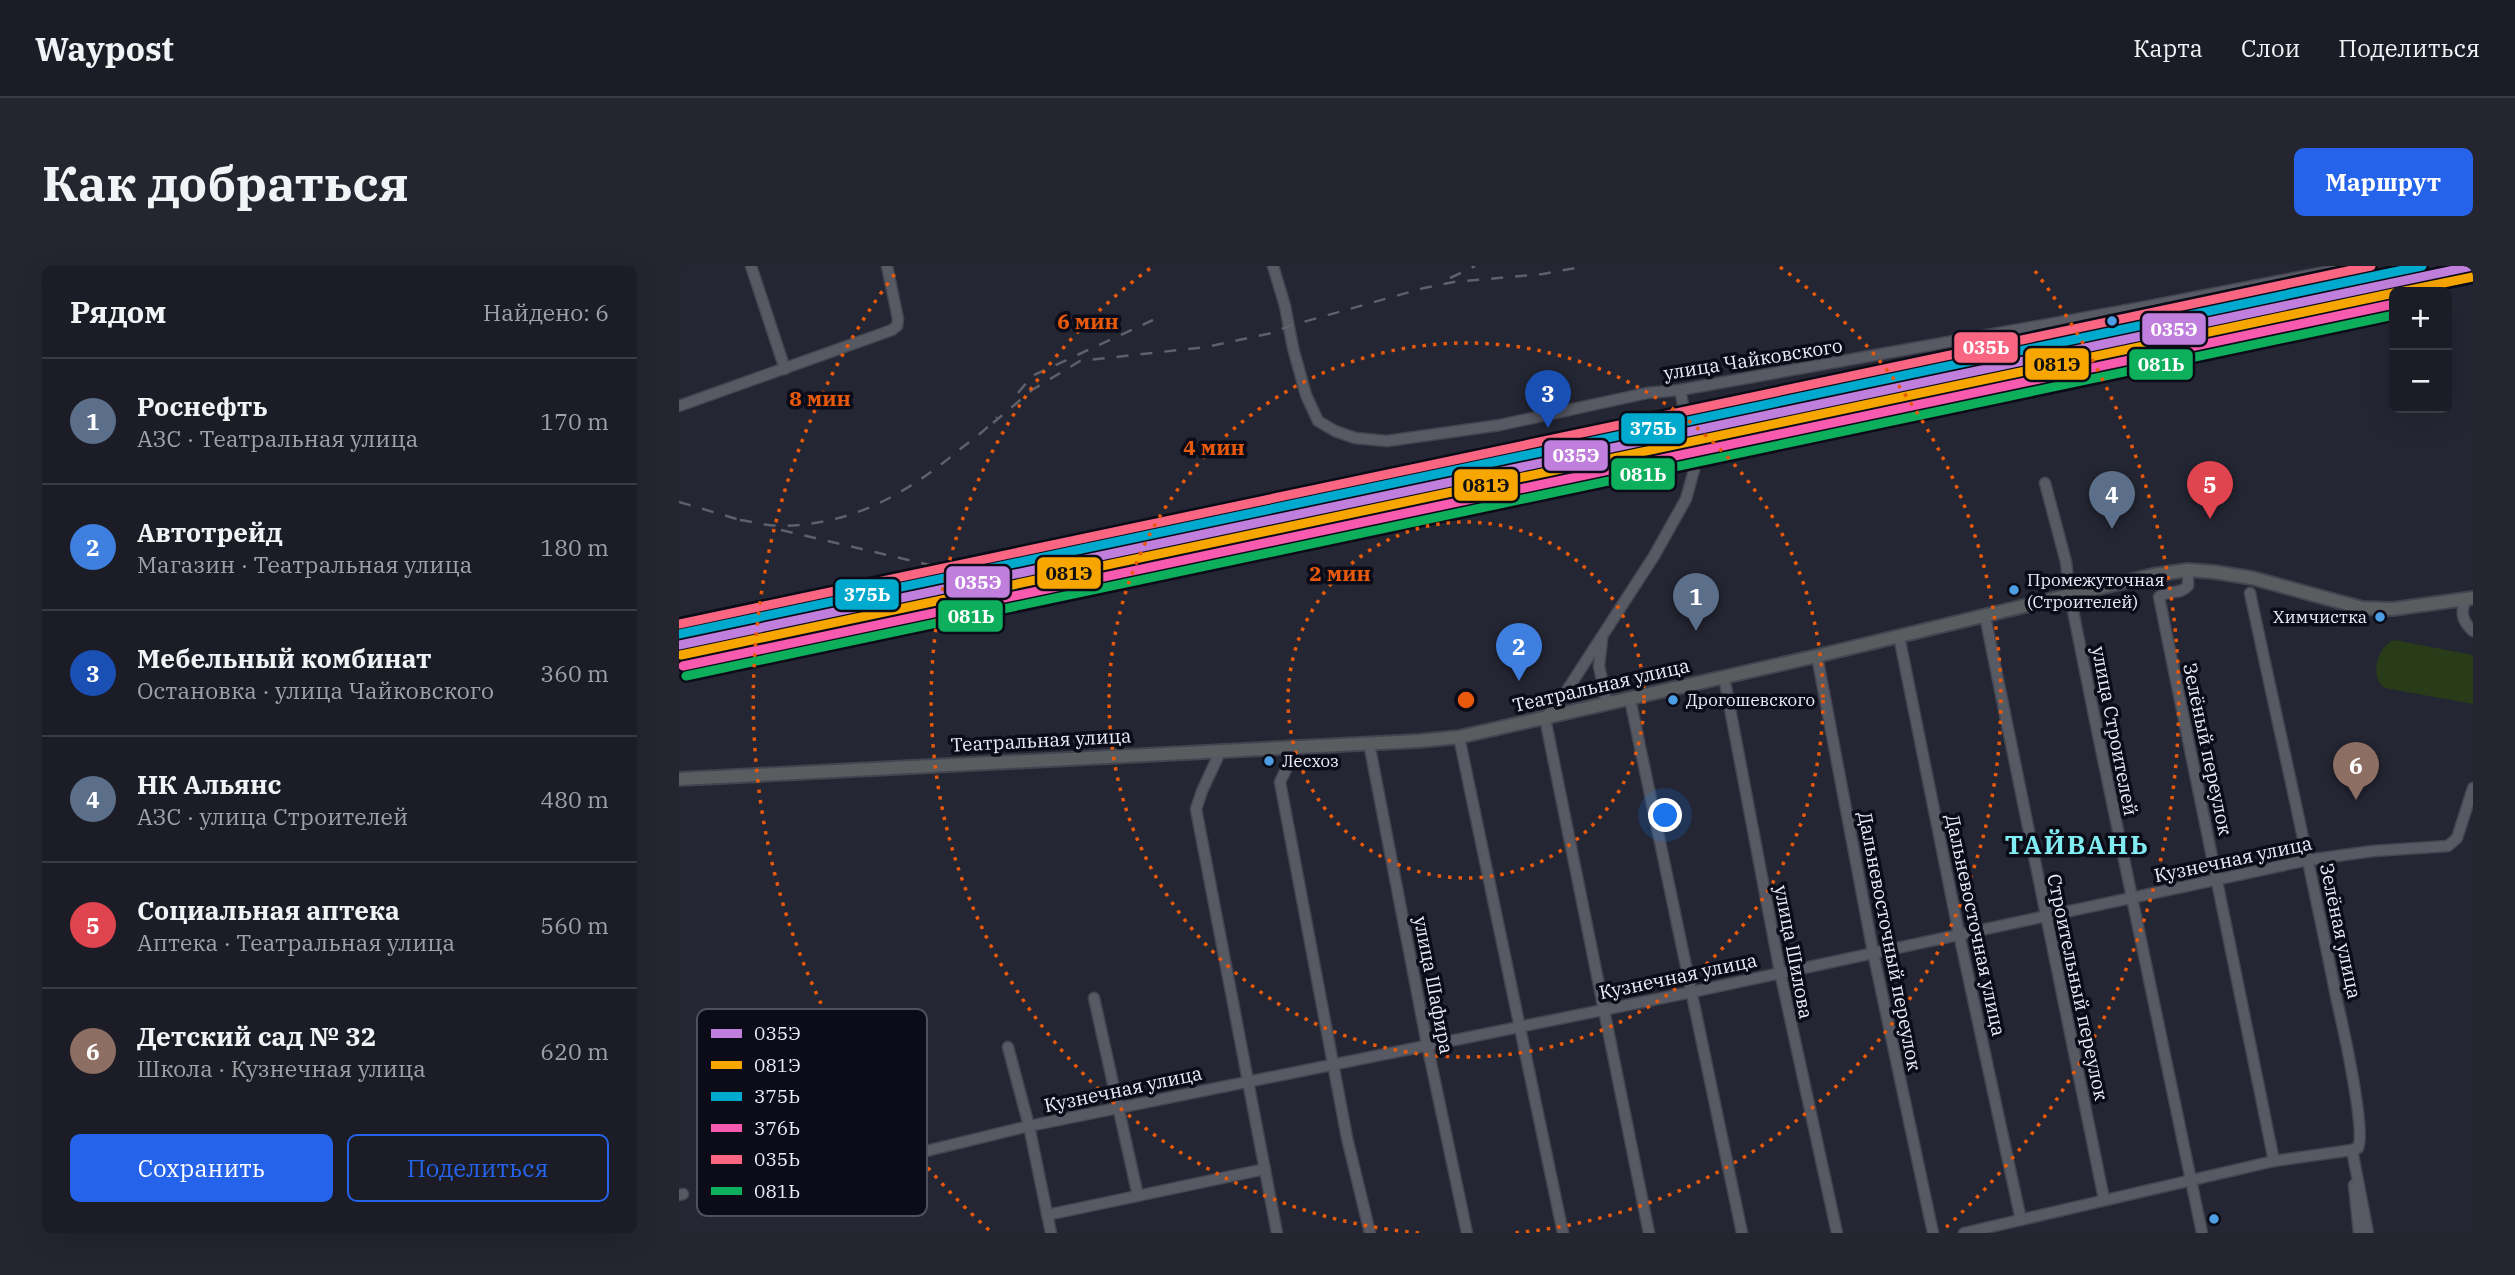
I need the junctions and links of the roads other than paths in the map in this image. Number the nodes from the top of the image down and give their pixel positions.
1 (751, 266) edge
2 (887, 266) edge
3 (1273, 266) edge
4 (2356, 266) edge
5 (785, 369) junction
6 (1680, 390) junction
7 (679, 406) edge
8 (2045, 483) dead end
9 (2188, 570) junction
10 (2250, 593) dead end
11 (2070, 596) junction
12 (2469, 599) edge
13 (1985, 616) junction
14 (2473, 631) edge
15 (1602, 636) junction
16 (1899, 636) junction
17 (1817, 656) junction
18 (1724, 677) junction
19 (1630, 699) junction
20 (1607, 704) junction
21 (1545, 718) junction
22 (1459, 737) junction
23 (1369, 743) junction
24 (1297, 746) junction
25 (1221, 750) junction
26 (679, 779) edge
27 (2473, 788) edge
28 (2308, 860) junction
29 (2217, 880) junction
30 (2131, 899) junction
31 (2045, 916) junction
32 (1959, 933) junction
33 (1873, 952) junction
34 (1780, 972) junction
35 (1692, 992) junction
36 (1094, 998) dead end
37 (1604, 1009) junction
38 (1519, 1027) junction
39 (1427, 1044) junction
40 (1008, 1046) dead end
41 (1335, 1066) junction
42 (1248, 1081) junction
43 (1118, 1107) junction
44 (1029, 1126) junction
45 (2352, 1150) junction
46 (927, 1151) edge
47 (2274, 1161) junction
48 (1265, 1169) junction
49 (2191, 1182) junction
50 (1138, 1196) junction
51 (2104, 1199) junction
52 (1047, 1215) junction
53 (2021, 1220) junction
54 (1051, 1233) edge
55 (1277, 1233) edge
56 (1370, 1233) edge
57 (1467, 1233) edge
58 (1563, 1233) edge
59 (1649, 1233) edge
60 (1742, 1233) edge
61 (1837, 1233) edge
62 (1933, 1233) edge
63 (1964, 1233) edge
64 (2202, 1233) edge
65 (2359, 1233) edge
66 (2368, 1233) edge

1 - 5 street
2 - 5 street
3 - 6 street, улица Чайковского
4 - 6 street, улица Чайковского
5 - 7 street
6 - 15 street
8 - 11 street, улица Строителей
9 - 11 main road, Театральная улица
9 - 12 main road, Театральная улица
9 - 29 street, Зелёный переулок
10 - 28 street, Зелёная улица
11 - 13 main road, Театральная улица
11 - 30 street, улица Строителей
12 - 14 street
13 - 16 main road, Театральная улица
13 - 31 street, Строительный переулок
15 - 20 street
15 - 21 street
16 - 17 main road, Театральная улица
16 - 32 street, Дальневосточная улица
17 - 18 main road, Театральная улица
17 - 33 street, Дальневосточный переулок
18 - 19 main road, Театральная улица
18 - 34 street, улица Шилова
19 - 20 main road, Театральная улица
19 - 35 street
20 - 21 main road, Театральная улица
21 - 22 main road, Театральная улица
21 - 37 street
22 - 23 main road, Театральная улица
22 - 38 street
23 - 24 main road, Театральная улица
23 - 39 street, улица Шафира
24 - 25 main road, Театральная улица
24 - 41 street
25 - 26 main road, Театральная улица
25 - 42 street
27 - 28 street, Кузнечная улица
28 - 29 street, Кузнечная улица
28 - 45 street, Зелёная улица
29 - 30 street, Кузнечная улица
29 - 47 street, Зелёный переулок
30 - 31 street, Кузнечная улица
30 - 49 street, улица Строителей
31 - 32 street, Кузнечная улица
31 - 51 street, Строительный переулок
32 - 33 street, Кузнечная улица
32 - 53 street, Дальневосточная улица
33 - 34 street, Кузнечная улица
33 - 62 street, Дальневосточный переулок
34 - 35 street, Кузнечная улица
34 - 61 street, улица Шилова
35 - 37 street, Кузнечная улица
35 - 60 street
36 - 43 street
37 - 38 street, Кузнечная улица
37 - 59 street
38 - 39 street, Кузнечная улица
38 - 58 street
39 - 41 street, Кузнечная улица
39 - 57 street, улица Шафира
40 - 44 street
41 - 42 street, Кузнечная улица
41 - 56 street
42 - 43 street, Кузнечная улица
42 - 48 street
43 - 44 street, Кузнечная улица
43 - 50 street
44 - 46 street, Кузнечная улица
44 - 52 street
45 - 47 street
45 - 65 street, Зелёная улица
45 - 66 street, Зелёная улица
47 - 49 street
48 - 50 street
48 - 55 street
49 - 51 street
49 - 64 street, улица Строителей
50 - 52 street
51 - 53 street
52 - 54 street
53 - 63 street

